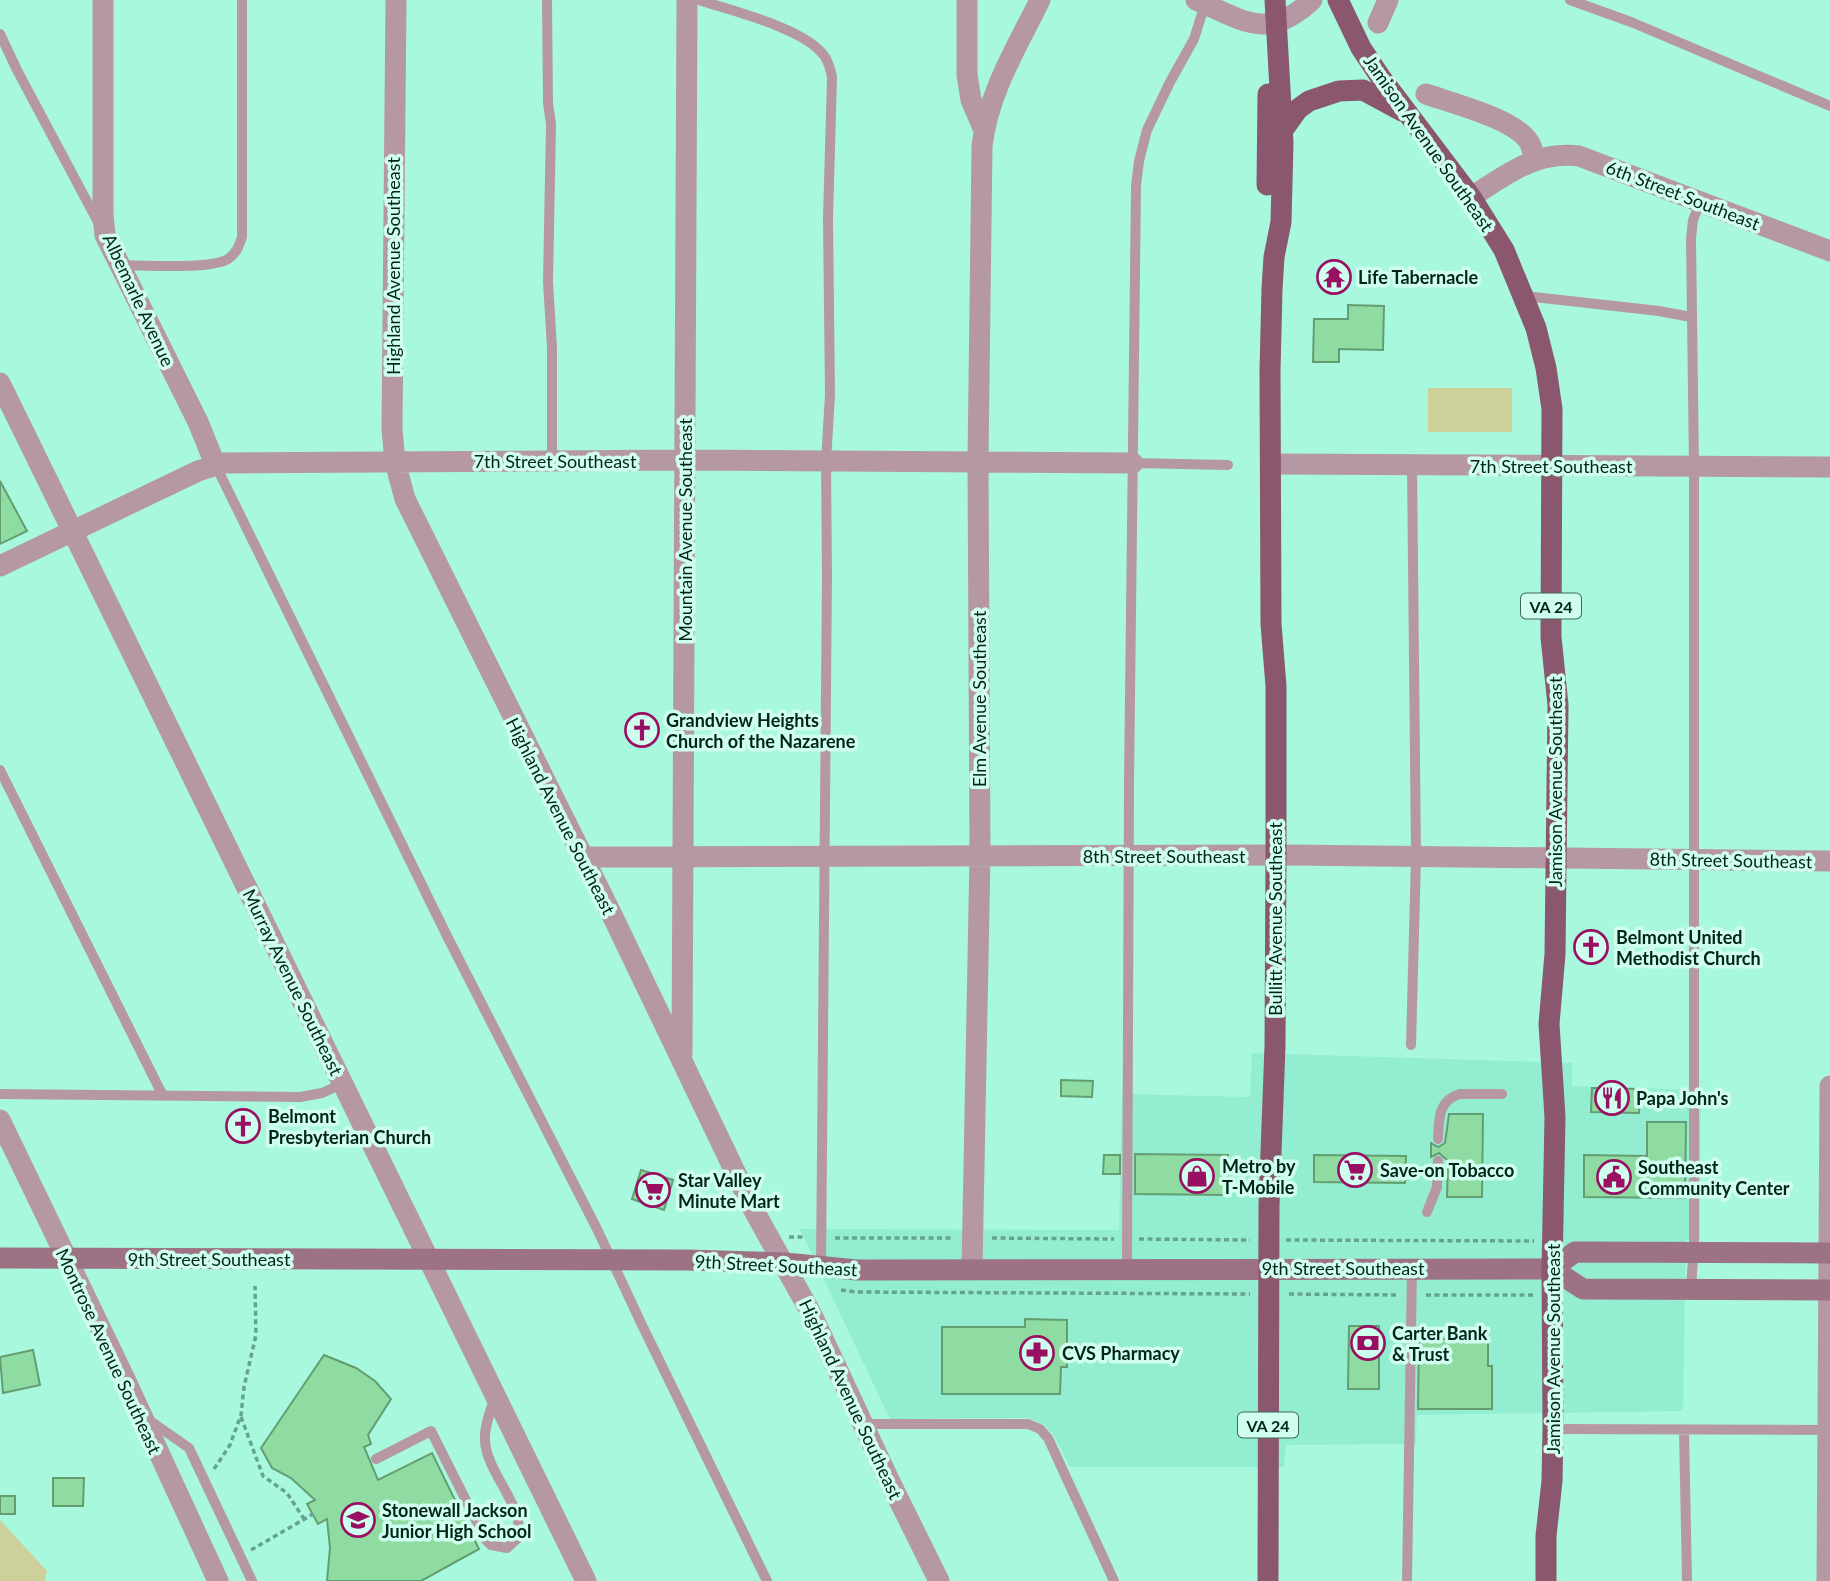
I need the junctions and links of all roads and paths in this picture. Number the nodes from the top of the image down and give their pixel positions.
1 (103, 0) edge
2 (242, 0) edge
3 (396, 0) edge
4 (547, 0) edge
5 (687, 0) edge
6 (699, 0) edge
7 (967, 0) edge
8 (1040, 0) edge
9 (1275, 0) edge
10 (1312, 0) edge
11 (1338, 0) edge
12 (1388, 0) edge
13 (1570, 0) edge
14 (1200, 2) edge
15 (1275, 23) junction
16 (1378, 23) dead end
17 (0, 34) edge
18 (1426, 94) dead end
19 (1830, 106) edge
20 (1410, 115) junction
21 (984, 130) junction
22 (1283, 130) junction
23 (1534, 159) junction
24 (1471, 197) junction
25 (1700, 202) junction
26 (105, 235) junction
27 (1830, 251) edge
28 (1274, 257) junction
29 (119, 265) junction
30 (1525, 296) junction
31 (1691, 317) junction
32 (0, 383) edge
33 (686, 460) junction
34 (552, 461) junction
35 (826, 461) junction
36 (978, 461) junction
37 (395, 462) junction
38 (1133, 463) junction
39 (215, 464) junction
40 (1228, 464) dead end
41 (1271, 464) junction
42 (1412, 465) junction
43 (1552, 467) junction
44 (1694, 467) junction
45 (1830, 467) edge
46 (72, 530) junction
47 (0, 566) edge
48 (0, 770) edge
49 (1276, 855) junction
50 (684, 856) junction
51 (979, 856) junction
52 (1130, 856) junction
53 (582, 857) junction
54 (1416, 857) junction
55 (826, 858) junction
56 (1556, 858) junction
57 (1694, 859) junction
58 (1830, 861) edge
59 (1411, 1045) dead end
60 (682, 1060) junction
61 (342, 1084) junction
62 (1830, 1086) edge
63 (0, 1094) edge
64 (162, 1094) junction
65 (1502, 1094) dead end
66 (0, 1120) edge
67 (1438, 1139) dead end
68 (1437, 1161) dead end
69 (1427, 1212) dead end
70 (1693, 1253) junction
71 (1830, 1253) edge
72 (0, 1258) edge
73 (65, 1258) junction
74 (611, 1259) junction
75 (429, 1260) junction
76 (785, 1263) junction
77 (821, 1266) junction
78 (1269, 1268) junction
79 (1412, 1268) junction
80 (972, 1269) junction
81 (1127, 1269) junction
82 (1552, 1269) junction
83 (255, 1286) dead end
84 (831, 1289) dead end
85 (1691, 1289) junction
86 (1829, 1290) edge
87 (1269, 1294) junction
88 (1412, 1295) junction
89 (1552, 1296) junction
90 (495, 1397) junction
91 (140, 1414) junction
92 (241, 1415) junction
93 (863, 1424) junction
94 (1553, 1429) junction
95 (1684, 1430) junction
96 (1828, 1430) junction
97 (376, 1459) dead end
98 (210, 1473) dead end
99 (313, 1514) dead end
100 (304, 1519) junction
101 (257, 1547) dead end
102 (218, 1581) edge
103 (252, 1581) edge
104 (586, 1581) edge
105 (767, 1581) edge
106 (939, 1581) edge
107 (1114, 1581) edge
108 (1268, 1581) edge
109 (1407, 1581) edge
110 (1546, 1581) edge
111 (1687, 1581) edge
112 (1827, 1581) edge

1 - 26 street, Albemarle Avenue
2 - 29 lane
3 - 37 street, Highland Avenue Southeast
4 - 34 lane
5 - 33 street, Mountain Avenue Southeast
6 - 35 lane
7 - 21 street, Elm Avenue Southeast
8 - 21 street, Elm Avenue Southeast
9 - 15 main road, VA 24
10 - 15 street
11 - 20 main road, Jamison Avenue Southeast / VA 24
12 - 16 street
13 - 19 lane
14 - 15 street
14 - 38 lane
15 - 22 main road, Bullitt Avenue Southeast / VA 24
15 - 28 main road, Bullitt Avenue Southeast / VA 24
17 - 26 lane
18 - 23 street
20 - 22 main road
20 - 24 main road, Jamison Avenue Southeast / VA 24
21 - 36 street, Elm Avenue Southeast
22 - 28 main road, Bullitt Avenue Southeast / VA 24
23 - 24 street, 6th Street Southeast
23 - 25 street, 6th Street Southeast
24 - 30 main road, Jamison Avenue Southeast / VA 24
25 - 27 street, 6th Street Southeast
25 - 31 lane
26 - 29 street, Albemarle Avenue
28 - 41 main road, Bullitt Avenue Southeast / VA 24
29 - 39 street, Albemarle Avenue
30 - 31 lane
30 - 43 main road, Jamison Avenue Southeast / VA 24
31 - 44 lane
32 - 46 street, Murray Avenue Southeast
33 - 34 street, 7th Street Southeast
33 - 35 street, 7th Street Southeast
33 - 50 street, Mountain Avenue Southeast
34 - 37 street, 7th Street Southeast
35 - 36 street, 7th Street Southeast
35 - 55 lane
36 - 38 street, 7th Street Southeast
36 - 51 street, Elm Avenue Southeast
37 - 39 street, 7th Street Southeast
37 - 53 street, Highland Avenue Southeast
38 - 40 lane
38 - 52 lane
39 - 46 street, 7th Street Southeast
39 - 74 lane
41 - 42 street, 7th Street Southeast
41 - 49 main road, Bullitt Avenue Southeast / VA 24
42 - 43 street, 7th Street Southeast
42 - 54 lane
43 - 44 street, 7th Street Southeast
43 - 56 main road, Jamison Avenue Southeast / VA 24
44 - 45 street, 7th Street Southeast
44 - 57 lane
46 - 47 street, 7th Street Southeast
46 - 61 street, Murray Avenue Southeast
48 - 64 lane
49 - 52 street, 8th Street Southeast
49 - 54 street, 8th Street Southeast
49 - 78 main road, Bullitt Avenue Southeast / VA 24
50 - 53 street, 8th Street Southeast
50 - 55 street, 8th Street Southeast
50 - 60 street, Mountain Avenue Southeast
51 - 52 street, 8th Street Southeast
51 - 55 street, 8th Street Southeast
51 - 80 street, Elm Avenue Southeast
52 - 81 lane
53 - 60 street, Highland Avenue Southeast
54 - 56 street, 8th Street Southeast
54 - 59 lane
55 - 77 lane
56 - 57 street, 8th Street Southeast
56 - 82 main road, Jamison Avenue Southeast / VA 24
57 - 58 street, 8th Street Southeast
57 - 70 lane
60 - 76 street, Highland Avenue Southeast
61 - 64 lane
61 - 75 street, Murray Avenue Southeast
62 - 71 street
63 - 64 lane
65 - 67 lane
66 - 73 street, Montrose Avenue Southeast
68 - 69 lane
70 - 71 street
70 - 82 street
70 - 85 lane
71 - 86 street
72 - 73 street, 9th Street Southeast
73 - 75 street, 9th Street Southeast
73 - 91 street, Montrose Avenue Southeast
74 - 75 street, 9th Street Southeast
74 - 76 street, 9th Street Southeast
74 - 105 lane
75 - 90 street, Murray Avenue Southeast
76 - 77 street, 9th Street Southeast
76 - 93 street, Highland Avenue Southeast
77 - 80 street, 9th Street Southeast
78 - 79 street, 9th Street Southeast
78 - 81 street, 9th Street Southeast
78 - 87 main road, Bullitt Avenue Southeast / VA 24
79 - 82 street, 9th Street Southeast
79 - 88 lane
80 - 81 street, 9th Street Southeast
82 - 85 street
82 - 89 main road, Jamison Avenue Southeast / VA 24
83 - 92 path
84 - 87 path
85 - 86 street
86 - 96 street
87 - 88 path
87 - 108 main road, Bullitt Avenue Southeast / VA 24
88 - 89 path
88 - 109 lane
89 - 94 main road, Jamison Avenue Southeast / VA 24
90 - 97 lane
90 - 104 street, Murray Avenue Southeast
91 - 102 street, Montrose Avenue Southeast
91 - 103 lane
92 - 98 path
92 - 100 path
93 - 106 street, Highland Avenue Southeast
93 - 107 lane
94 - 95 lane
94 - 110 main road, Jamison Avenue Southeast / VA 24
95 - 96 lane
95 - 111 lane
96 - 112 street
99 - 100 path
100 - 101 path

